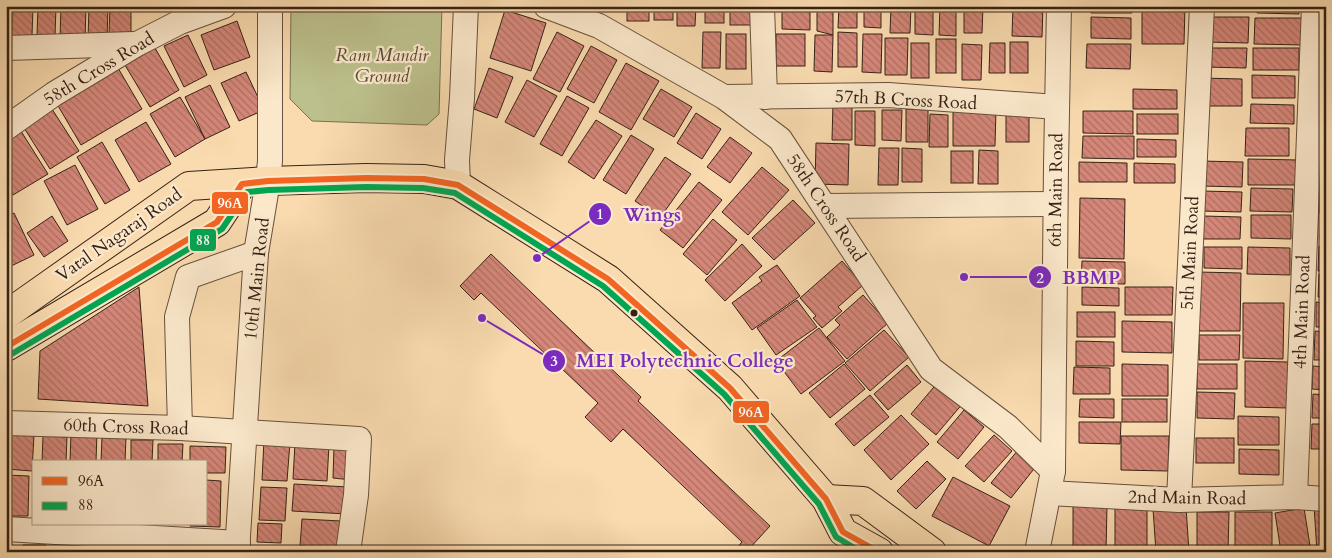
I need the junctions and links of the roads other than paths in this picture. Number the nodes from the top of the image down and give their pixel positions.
1 (224, 6) edge
2 (270, 6) edge
3 (466, 6) edge
4 (546, 6) edge
5 (762, 6) edge
6 (1059, 6) edge
7 (1202, 6) edge
8 (1314, 6) edge
9 (137, 44) junction
10 (6, 48) edge
11 (724, 97) junction
12 (765, 97) junction
13 (1057, 107) junction
14 (6, 128) edge
15 (268, 181) junction
16 (242, 184) junction
17 (458, 185) junction
18 (1055, 204) junction
19 (825, 206) junction
20 (256, 253) junction
21 (6, 315) edge
22 (6, 347) edge
23 (6, 424) edge
24 (180, 428) junction
25 (245, 431) junction
26 (1051, 482) junction
27 (1295, 497) junction
28 (1326, 498) edge
29 (826, 499) junction
30 (1179, 500) junction
31 (6, 529) edge
32 (237, 547) edge
33 (348, 552) edge
34 (879, 552) edge
35 (932, 552) edge
36 (1037, 552) edge

1 - 9 street, 58th Cross Road
2 - 15 street, 10th Main Road
3 - 17 street
4 - 11 street, 58th Cross Road
5 - 12 street
6 - 13 street, 6th Main Road
7 - 30 street, 5th Main Road
8 - 27 street, 4th Main Road
9 - 10 street
9 - 14 street, 58th Cross Road
11 - 12 street, 57th B Cross Road
11 - 19 street, 58th Cross Road
12 - 13 street, 57th B Cross Road
13 - 18 street, 6th Main Road
15 - 16 main road, Vatal Nagaraj Road
15 - 17 main road, Vatal Nagaraj Road
15 - 20 street, 10th Main Road
16 - 21 main road, Vatal Nagaraj Road
16 - 22 main road, Vatal Nagaraj Road
17 - 29 main road, Vatal Nagaraj Road
18 - 19 street
18 - 26 street, 6th Main Road
19 - 26 street, 58th Cross Road
20 - 24 street
20 - 25 street, 10th Main Road
23 - 24 street, 60th Cross Road
24 - 25 street, 60th Cross Road
25 - 32 street, 10th Main Road
25 - 33 street, 60th Cross Road
26 - 30 street, 2nd Main Road
26 - 36 street, 6th Main Road
27 - 28 street, 2nd Main Road
27 - 30 street, 2nd Main Road
29 - 34 main road, Vatal Nagaraj Road
29 - 35 main road
31 - 32 street

